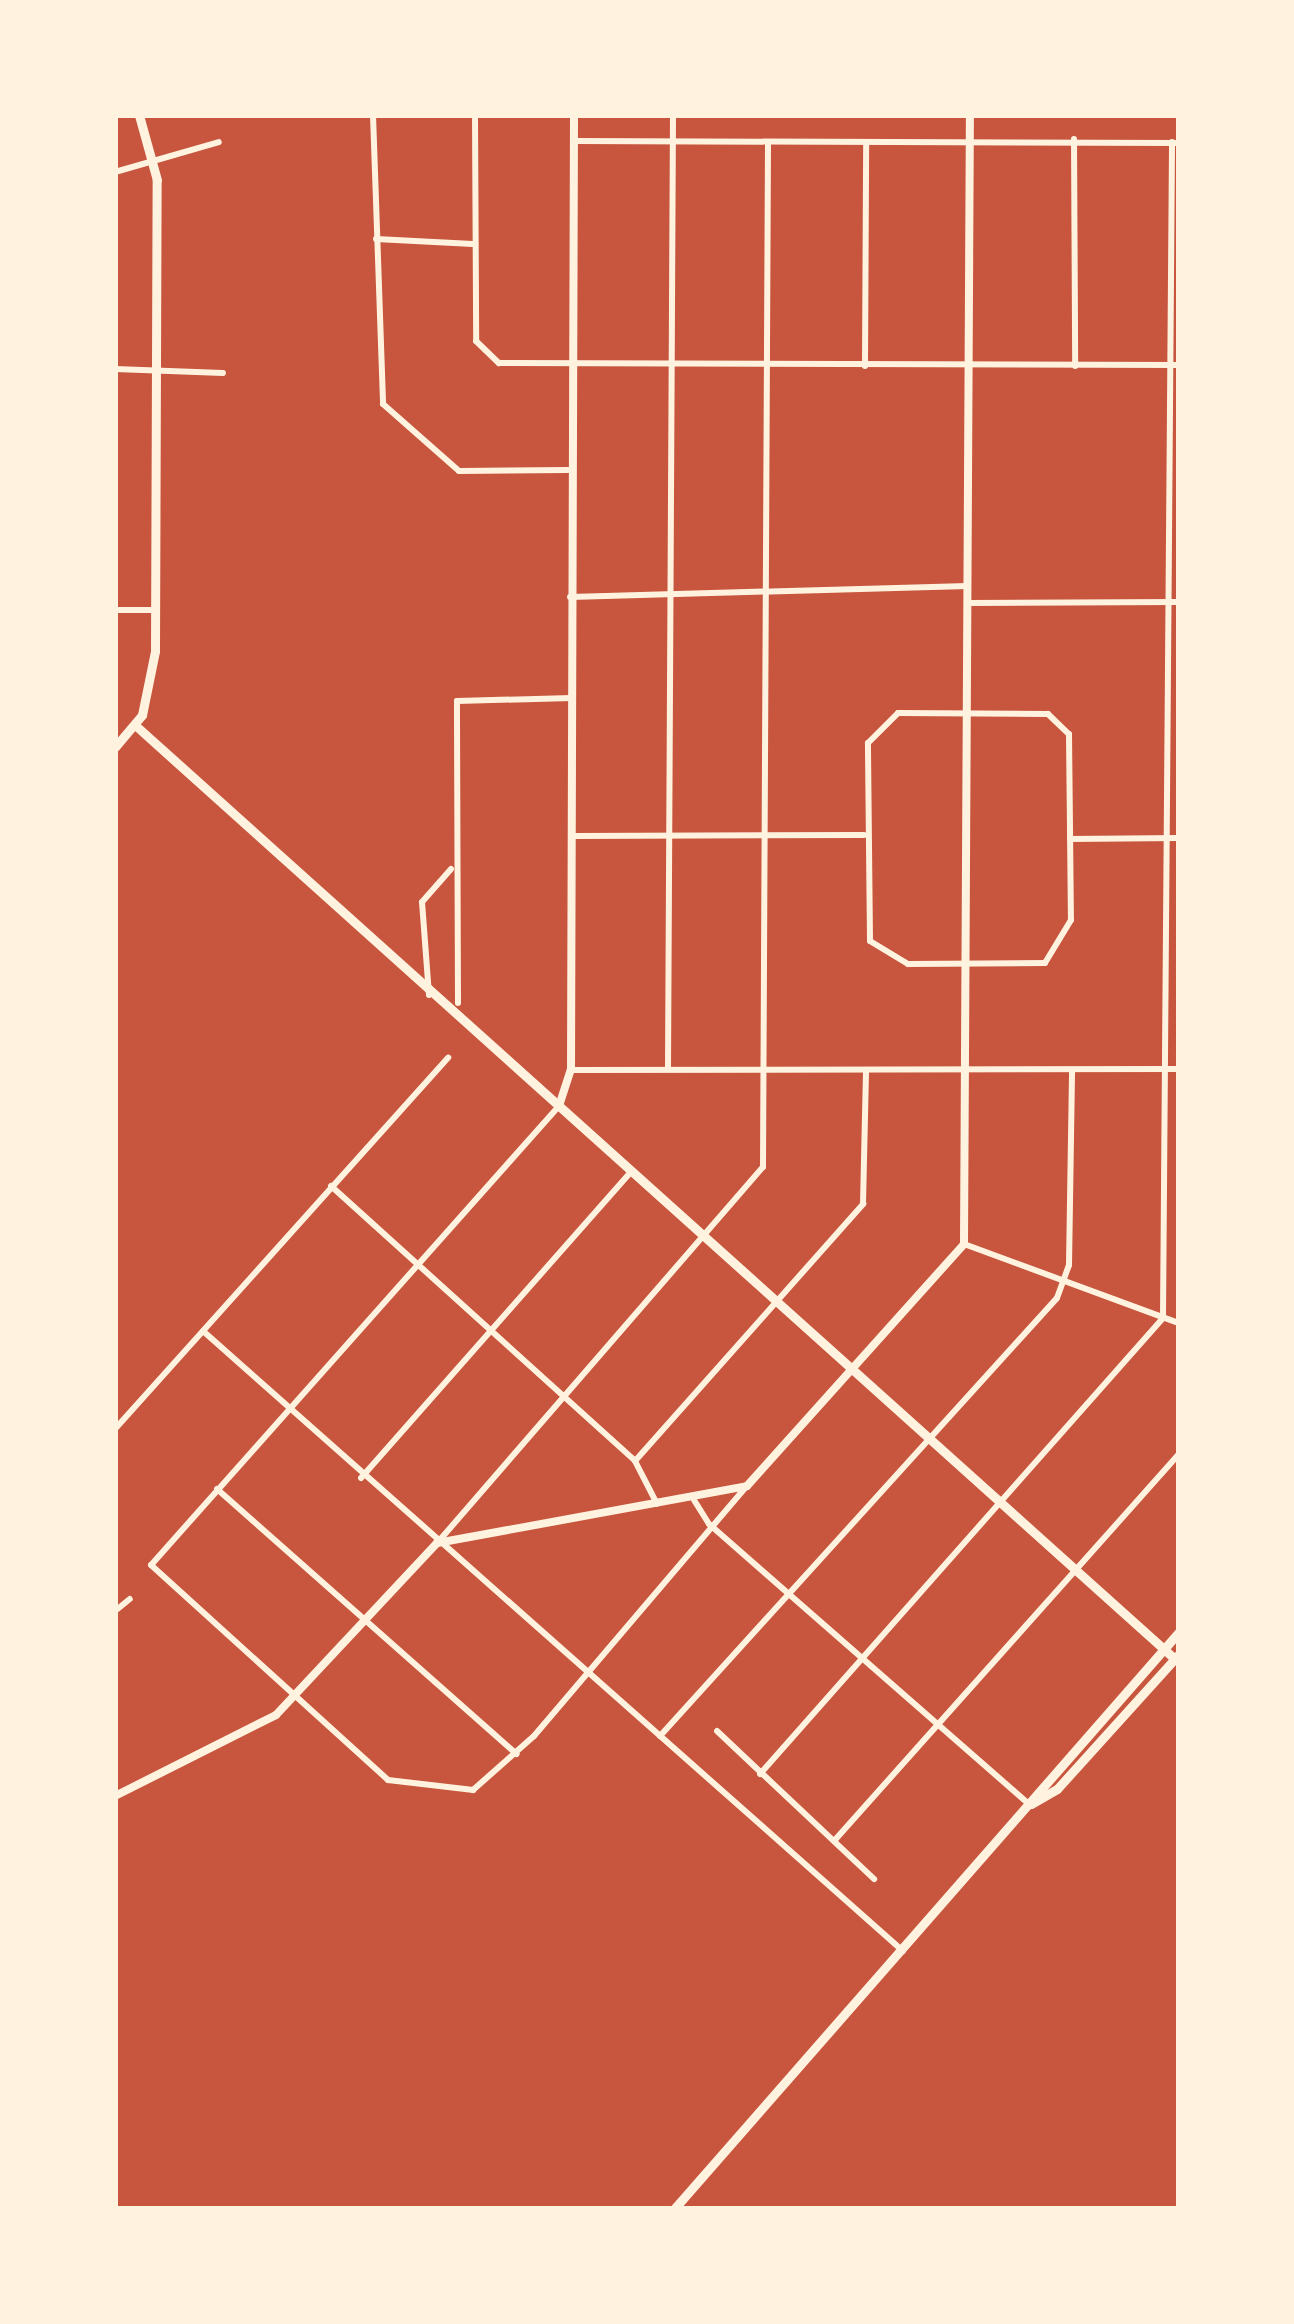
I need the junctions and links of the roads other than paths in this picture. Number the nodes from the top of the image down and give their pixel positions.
1 (140, 115) edge
2 (373, 115) edge
3 (475, 115) edge
4 (574, 115) edge
5 (673, 115) edge
6 (970, 115) edge
7 (970, 138) junction
8 (1074, 139) junction
9 (672, 140) junction
10 (574, 141) junction
11 (219, 142) dead end
12 (768, 142) junction
13 (866, 142) junction
14 (1176, 142) edge
15 (155, 161) junction
16 (115, 172) edge
17 (376, 239) junction
18 (473, 244) junction
19 (667, 363) junction
20 (571, 364) junction
21 (768, 364) junction
22 (1175, 365) edge
23 (865, 366) junction
24 (969, 366) junction
25 (1075, 366) junction
26 (115, 369) edge
27 (156, 372) junction
28 (223, 373) dead end
29 (568, 470) junction
30 (968, 586) junction
31 (769, 588) junction
32 (669, 595) junction
33 (570, 597) junction
34 (1174, 602) edge
35 (968, 603) junction
36 (115, 610) edge
37 (156, 610) junction
38 (572, 698) junction
39 (969, 714) junction
40 (135, 726) junction
41 (115, 747) edge
42 (864, 835) junction
43 (572, 836) junction
44 (670, 836) junction
45 (768, 837) junction
46 (1168, 838) junction
47 (1179, 838) edge
48 (1070, 839) junction
49 (452, 868) junction
50 (968, 967) junction
51 (429, 995) junction
52 (458, 1003) dead end
53 (448, 1058) dead end
54 (668, 1069) junction
55 (1169, 1069) junction
56 (1179, 1069) edge
57 (571, 1070) junction
58 (768, 1070) junction
59 (1072, 1070) junction
60 (866, 1072) junction
61 (969, 1072) junction
62 (559, 1106) junction
63 (632, 1171) junction
64 (332, 1186) junction
65 (704, 1238) junction
66 (964, 1244) junction
67 (418, 1266) junction
68 (1066, 1282) junction
69 (774, 1306) junction
70 (1164, 1318) junction
71 (1179, 1324) edge
72 (203, 1331) junction
73 (492, 1332) junction
74 (852, 1374) junction
75 (565, 1399) junction
76 (287, 1410) junction
77 (115, 1429) edge
78 (928, 1438) junction
79 (1179, 1454) edge
80 (635, 1461) junction
81 (361, 1478) junction
82 (747, 1486) junction
83 (218, 1488) junction
84 (694, 1500) junction
85 (1000, 1504) junction
86 (657, 1505) junction
87 (709, 1524) junction
88 (437, 1543) junction
89 (1076, 1571) junction
90 (790, 1594) junction
91 (130, 1598) dead end
92 (115, 1612) edge
93 (367, 1618) junction
94 (1179, 1632) edge
95 (1164, 1650) junction
96 (1177, 1656) edge
97 (864, 1658) junction
98 (585, 1673) junction
99 (296, 1696) junction
100 (939, 1724) junction
101 (717, 1731) dead end
102 (660, 1736) junction
103 (517, 1754) junction
104 (760, 1774) junction
105 (115, 1796) edge
106 (1030, 1805) junction
107 (834, 1841) junction
108 (874, 1880) dead end
109 (904, 1952) junction
110 (674, 2209) edge

1 - 15 main road
2 - 17 street
3 - 18 street
4 - 10 street
5 - 9 street
6 - 7 street
7 - 8 street
7 - 13 street
7 - 24 street
8 - 14 street
8 - 25 street
9 - 10 street
9 - 12 street
9 - 19 street
10 - 20 street
11 - 15 street
12 - 13 street
12 - 21 street
13 - 23 street
14 - 22 street
15 - 16 street
15 - 27 main road
17 - 18 street
17 - 29 street
18 - 20 street
19 - 20 street
19 - 21 street
19 - 32 street
20 - 29 street
21 - 23 street
21 - 31 street
22 - 25 street
22 - 34 street
23 - 24 street
24 - 25 street
24 - 30 street
26 - 27 street
27 - 28 street
27 - 37 main road
29 - 33 street
30 - 31 street
30 - 35 street
31 - 32 street
31 - 45 street
32 - 33 street
32 - 44 street
33 - 38 street
34 - 35 street
34 - 46 street
35 - 39 street
36 - 37 street
37 - 40 main road
38 - 43 street
38 - 49 street
39 - 42 street
39 - 48 street
39 - 50 street
40 - 41 main road
40 - 51 main road
42 - 45 street
42 - 50 street
43 - 44 street
43 - 57 street
44 - 45 street
44 - 54 street
45 - 58 street
46 - 47 street
46 - 48 street
46 - 55 street
48 - 50 street
49 - 51 street
49 - 52 street
50 - 61 street
51 - 62 main road
53 - 64 street
54 - 57 street
54 - 58 street
55 - 56 street
55 - 59 street
55 - 70 street
57 - 62 street
58 - 60 street
58 - 65 street
59 - 61 street
59 - 68 street
60 - 61 street
60 - 69 street
61 - 66 street
62 - 63 main road
62 - 67 street
63 - 65 main road
63 - 73 street
64 - 67 street
64 - 72 street
65 - 69 main road
65 - 75 street
66 - 68 street
66 - 74 street
67 - 73 street
67 - 76 street
68 - 70 street
68 - 78 street
69 - 74 main road
69 - 80 street
70 - 71 street
70 - 85 street
72 - 76 street
72 - 77 street
73 - 75 street
73 - 81 street
74 - 78 main road
74 - 82 street
75 - 80 street
75 - 88 street
76 - 81 street
76 - 83 street
78 - 85 main road
78 - 90 street
79 - 89 street
80 - 86 street
81 - 88 street
82 - 84 street
82 - 87 street
83 - 93 street
83 - 99 street
84 - 86 street
84 - 87 street
85 - 89 main road
85 - 97 street
86 - 88 street
87 - 90 street
87 - 98 street
88 - 93 street
88 - 98 street
89 - 95 main road
89 - 100 street
90 - 97 street
90 - 102 street
91 - 92 street
93 - 99 street
93 - 103 street
94 - 95 main road
95 - 96 main road
95 - 106 main road
96 - 106 main road
97 - 100 street
97 - 104 street
98 - 102 street
98 - 103 street
99 - 103 street
99 - 105 street
100 - 106 street
100 - 107 street
101 - 104 street
102 - 109 street
104 - 107 street
106 - 109 main road
107 - 108 street
109 - 110 main road

